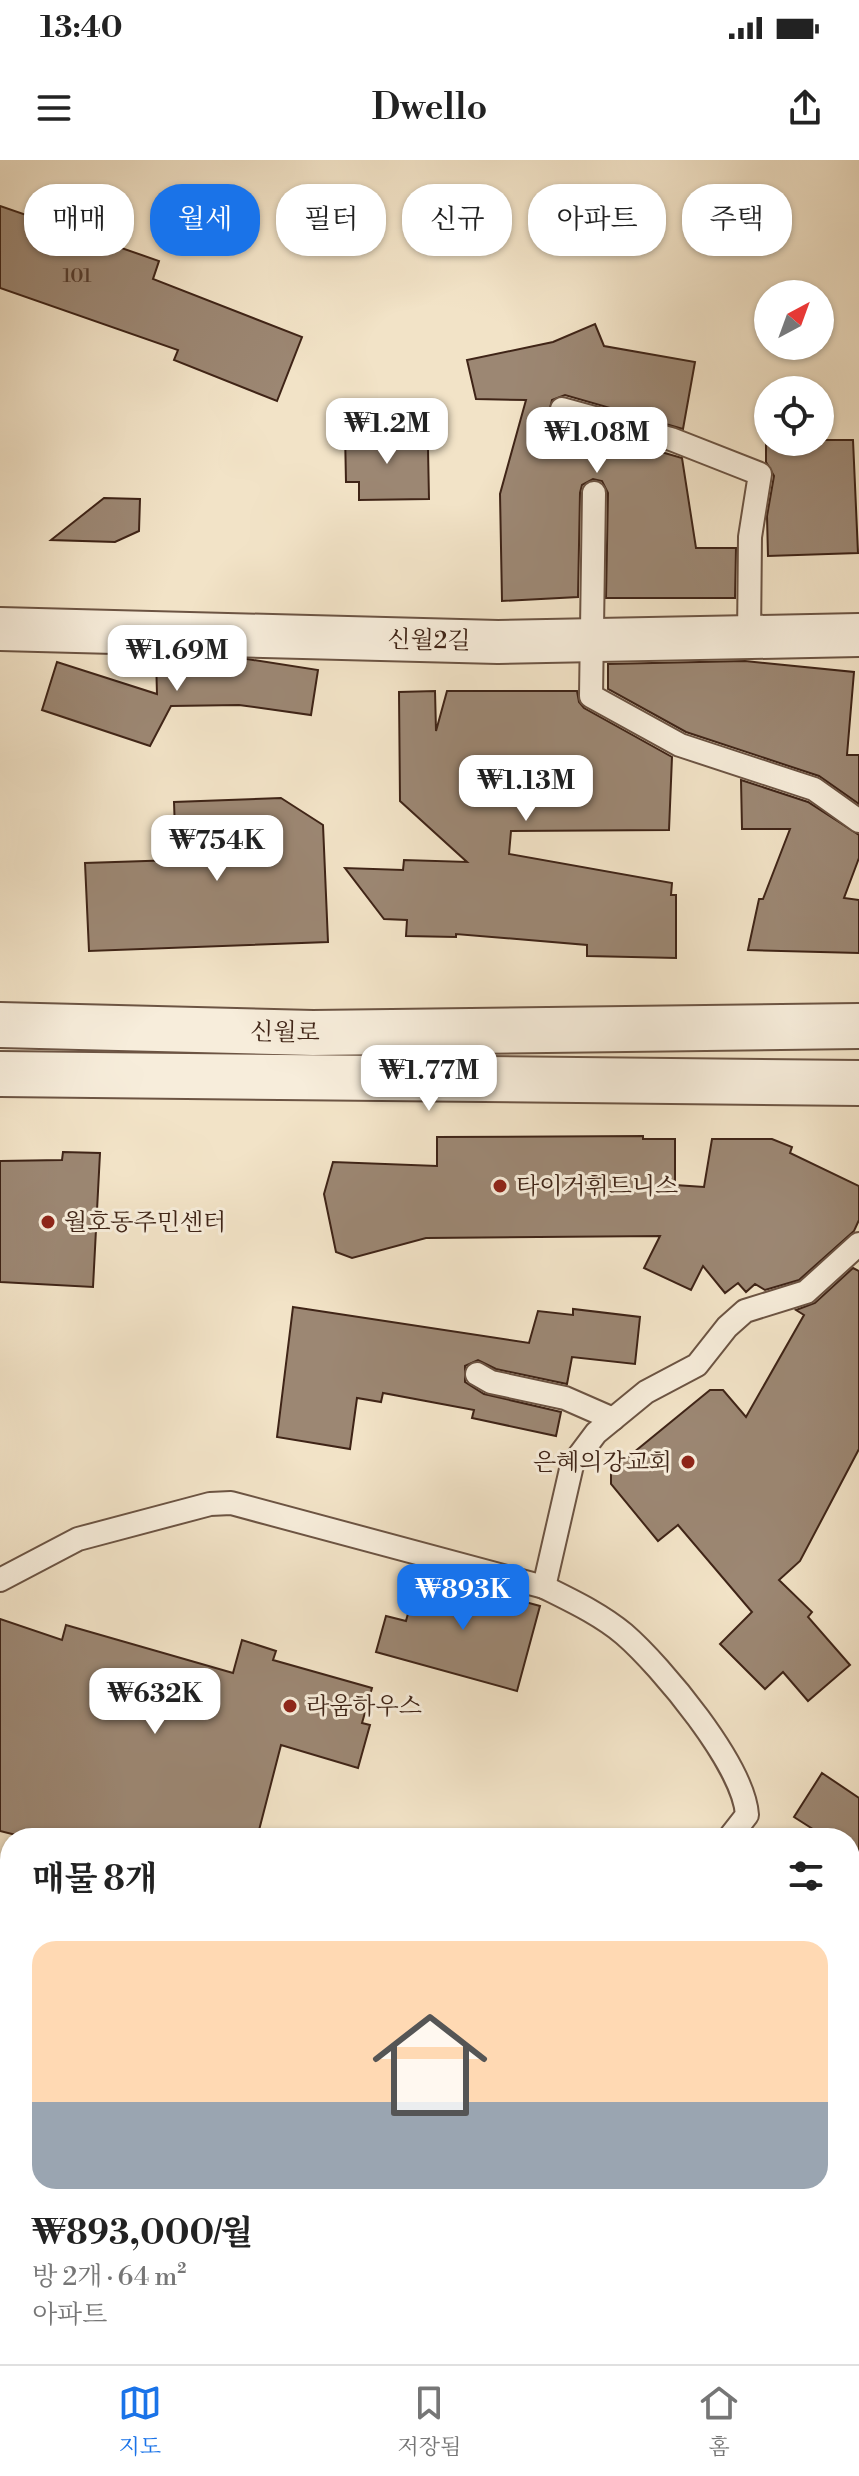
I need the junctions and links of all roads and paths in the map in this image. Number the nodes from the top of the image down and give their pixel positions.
1 (562, 409) dead end
2 (594, 493) dead end
3 (0, 629) edge
4 (859, 635) edge
5 (749, 637) junction
6 (589, 640) junction
7 (859, 821) edge
8 (0, 1025) edge
9 (859, 1026) edge
10 (0, 1074) edge
11 (859, 1083) edge
12 (859, 1244) edge
13 (477, 1374) dead end
14 (613, 1419) junction
15 (0, 1580) edge
16 (544, 1587) junction
17 (743, 1828) edge

1 - 5 lane
2 - 6 lane
3 - 6 street, 신월2길
4 - 5 street, 신월2길
5 - 6 street, 신월2길
6 - 7 lane
8 - 9 street, 신월로
10 - 11 street, 신월로
12 - 14 lane
13 - 14 lane
14 - 16 lane
15 - 16 lane
16 - 17 lane

